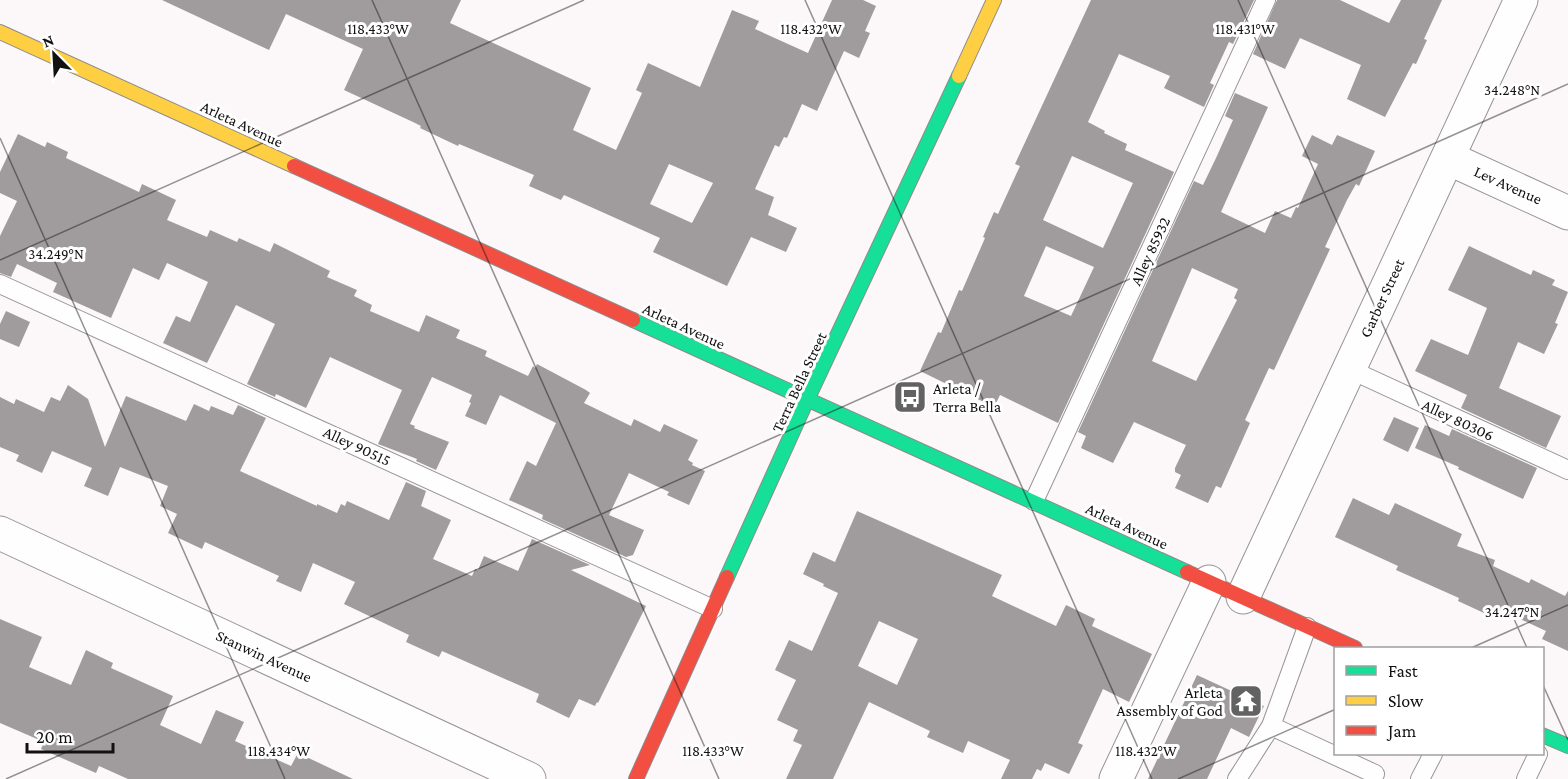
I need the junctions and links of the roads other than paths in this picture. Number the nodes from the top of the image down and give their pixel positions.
1 (994, 0) edge
2 (1266, 0) edge
3 (1521, 0) edge
4 (0, 32) edge
5 (1448, 158) junction
6 (1568, 213) edge
7 (0, 284) edge
8 (1349, 369) junction
9 (807, 400) junction
10 (1568, 470) edge
11 (1034, 501) junction
12 (0, 533) edge
13 (1209, 582) junction
14 (1243, 597) junction
15 (713, 609) junction
16 (1307, 627) junction
17 (1353, 647) edge
18 (1271, 726) junction
19 (1544, 738) edge
20 (1568, 746) edge
21 (1432, 755) edge
22 (1537, 755) edge
23 (1375, 774) dead end
24 (529, 779) edge
25 (636, 779) edge
26 (1116, 779) edge
27 (1237, 779) edge
28 (1420, 779) edge
29 (1526, 779) edge

1 - 9 main road, Terra Bella Street
2 - 11 lane, Alley 85932
3 - 5 street, Garber Street
4 - 9 main road, Arleta Avenue
5 - 6 street, Lev Avenue
5 - 8 street, Garber Street
7 - 15 lane, Alley 90515
8 - 10 lane, Alley 80306
8 - 14 street, Garber Street
9 - 11 main road, Arleta Avenue
9 - 15 main road, Terra Bella Street
11 - 13 main road, Arleta Avenue
12 - 24 street, Stanwin Avenue
13 - 14 main road, Arleta Avenue
13 - 26 street
14 - 16 main road, Arleta Avenue
15 - 25 main road, Terra Bella Street
16 - 17 main road, Arleta Avenue
16 - 18 lane
18 - 23 lane
18 - 27 lane
19 - 20 main road
21 - 28 lane
22 - 29 lane

